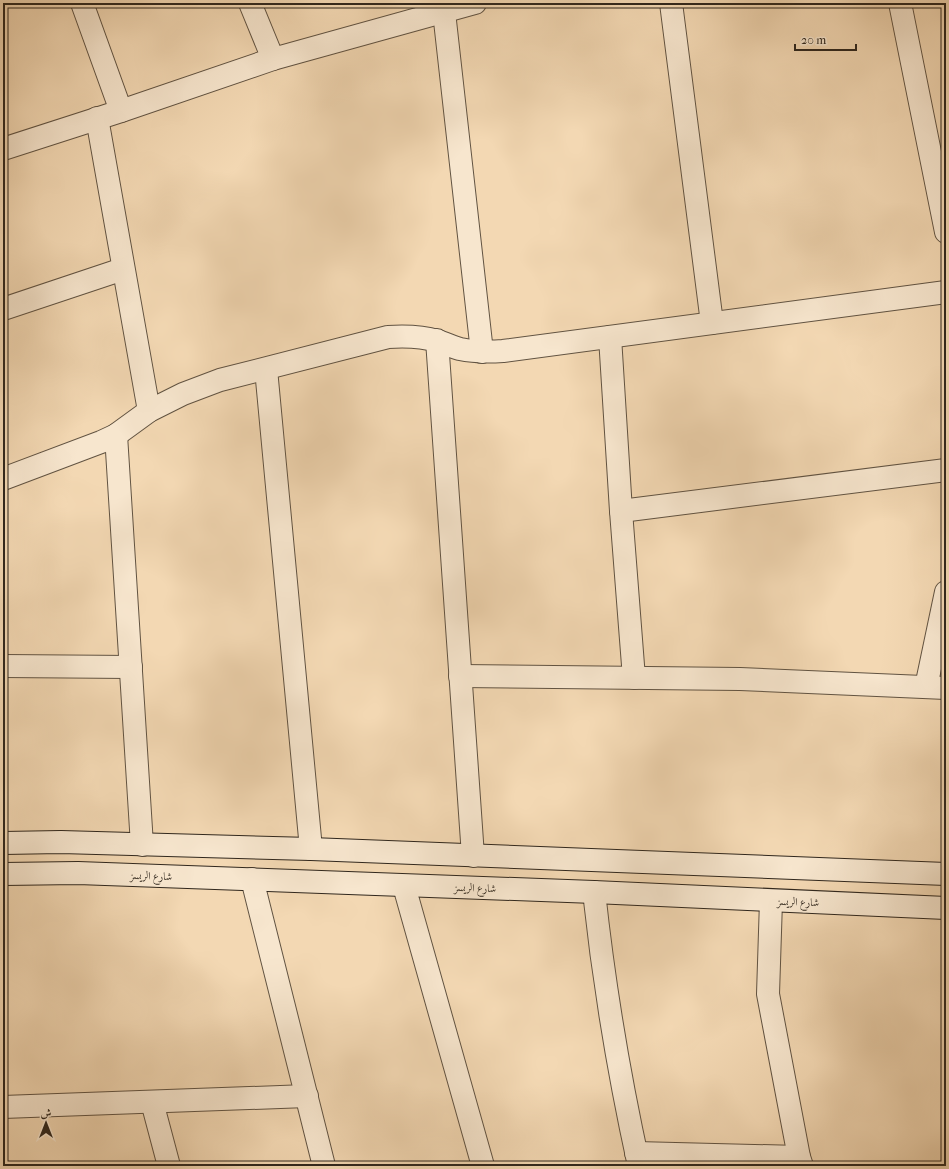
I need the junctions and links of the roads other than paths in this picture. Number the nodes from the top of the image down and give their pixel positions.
1 (82, 3) edge
2 (250, 3) edge
3 (475, 3) edge
4 (671, 3) edge
5 (900, 3) edge
6 (416, 11) edge
7 (444, 12) junction
8 (273, 59) junction
9 (120, 111) junction
10 (98, 118) junction
11 (3, 148) edge
12 (946, 232) edge
13 (124, 269) junction
14 (946, 292) edge
15 (3, 309) edge
16 (712, 323) junction
17 (610, 337) junction
18 (436, 340) junction
19 (482, 352) junction
20 (266, 369) junction
21 (149, 411) junction
22 (116, 434) junction
23 (946, 470) edge
24 (3, 478) edge
25 (621, 511) junction
26 (946, 592) edge
27 (3, 666) edge
28 (131, 667) junction
29 (460, 676) junction
30 (634, 678) junction
31 (936, 688) edge
32 (3, 843) edge
33 (142, 845) junction
34 (311, 849) junction
35 (473, 856) junction
36 (700, 865) junction
37 (3, 874) edge
38 (946, 874) edge
39 (252, 879) junction
40 (404, 886) junction
41 (594, 892) junction
42 (703, 898) junction
43 (771, 900) junction
44 (946, 908) edge
45 (307, 1096) junction
46 (152, 1102) junction
47 (3, 1107) edge
48 (638, 1160) edge
49 (800, 1161) edge
50 (169, 1166) edge
51 (324, 1166) edge
52 (483, 1166) edge

1 - 9 street
2 - 8 street
3 - 7 street
4 - 16 street
5 - 12 street
6 - 7 street
6 - 8 street
7 - 19 street
8 - 9 street
9 - 10 street
10 - 11 street
10 - 13 street
13 - 15 street
13 - 21 street
14 - 16 street
16 - 17 street
17 - 19 street
17 - 25 street
18 - 19 street
18 - 20 street
18 - 29 street
20 - 21 street
20 - 34 street
21 - 22 street
22 - 24 street
22 - 28 street
23 - 25 street
25 - 30 street
26 - 31 street
27 - 28 street
28 - 33 street
29 - 30 street
29 - 35 street
30 - 31 street
32 - 33 street
33 - 34 street
34 - 35 street
35 - 36 street
36 - 38 street
36 - 42 street
37 - 39 street, شارع الريسز
39 - 40 street, شارع الريسز
39 - 45 street
40 - 41 street, شارع الريسز
40 - 52 street
41 - 42 street, شارع الريسز
41 - 48 street
42 - 43 street, شارع الريسز
43 - 44 street, شارع الريسز
43 - 49 street
45 - 46 street
45 - 51 street
46 - 47 street
46 - 50 street
48 - 49 street

